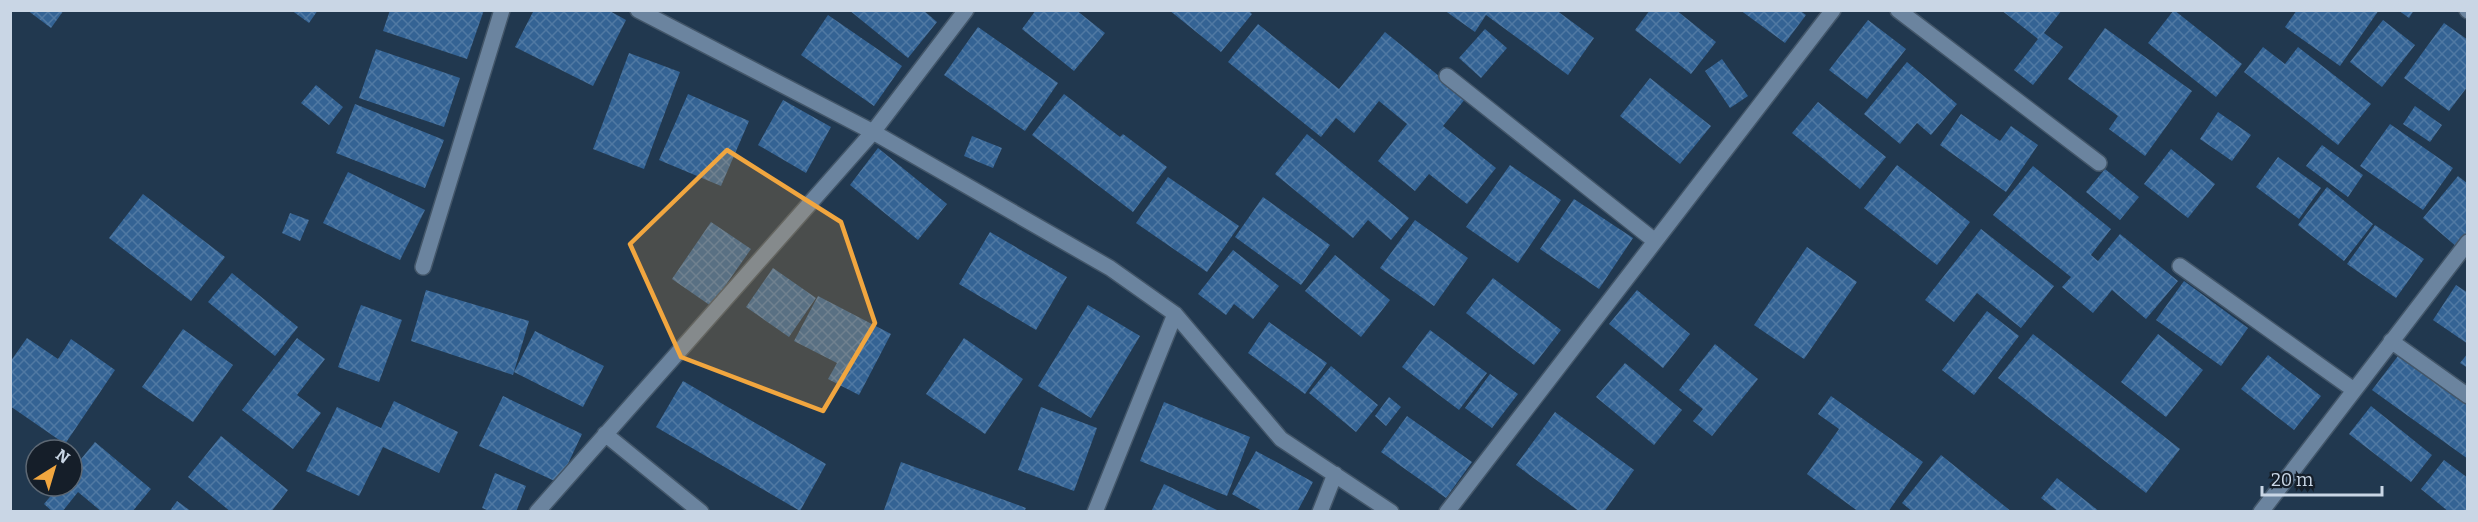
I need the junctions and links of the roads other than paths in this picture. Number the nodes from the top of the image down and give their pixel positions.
1 (502, 10) edge
2 (638, 10) edge
3 (966, 10) edge
4 (1833, 10) edge
5 (1898, 10) edge
6 (1447, 76) dead end
7 (873, 132) junction
8 (2099, 162) dead end
9 (1655, 241) junction
10 (2468, 242) edge
11 (2180, 266) dead end
12 (423, 267) dead end
13 (1175, 314) junction
14 (2391, 341) junction
15 (2354, 390) junction
16 (2468, 396) edge
17 (605, 434) junction
18 (1335, 474) junction
19 (537, 512) edge
20 (701, 512) edge
21 (1095, 512) edge
22 (1320, 512) edge
23 (1391, 512) edge
24 (1447, 512) edge
25 (2261, 512) edge

1 - 12 street
2 - 7 street
3 - 7 street
4 - 9 street
5 - 8 street
6 - 9 street
7 - 13 street
7 - 17 street
9 - 24 street
10 - 14 street
11 - 15 street
13 - 18 street
13 - 21 street
14 - 15 street
14 - 16 street
15 - 25 street
17 - 19 street
17 - 20 street
18 - 22 street
18 - 23 street

